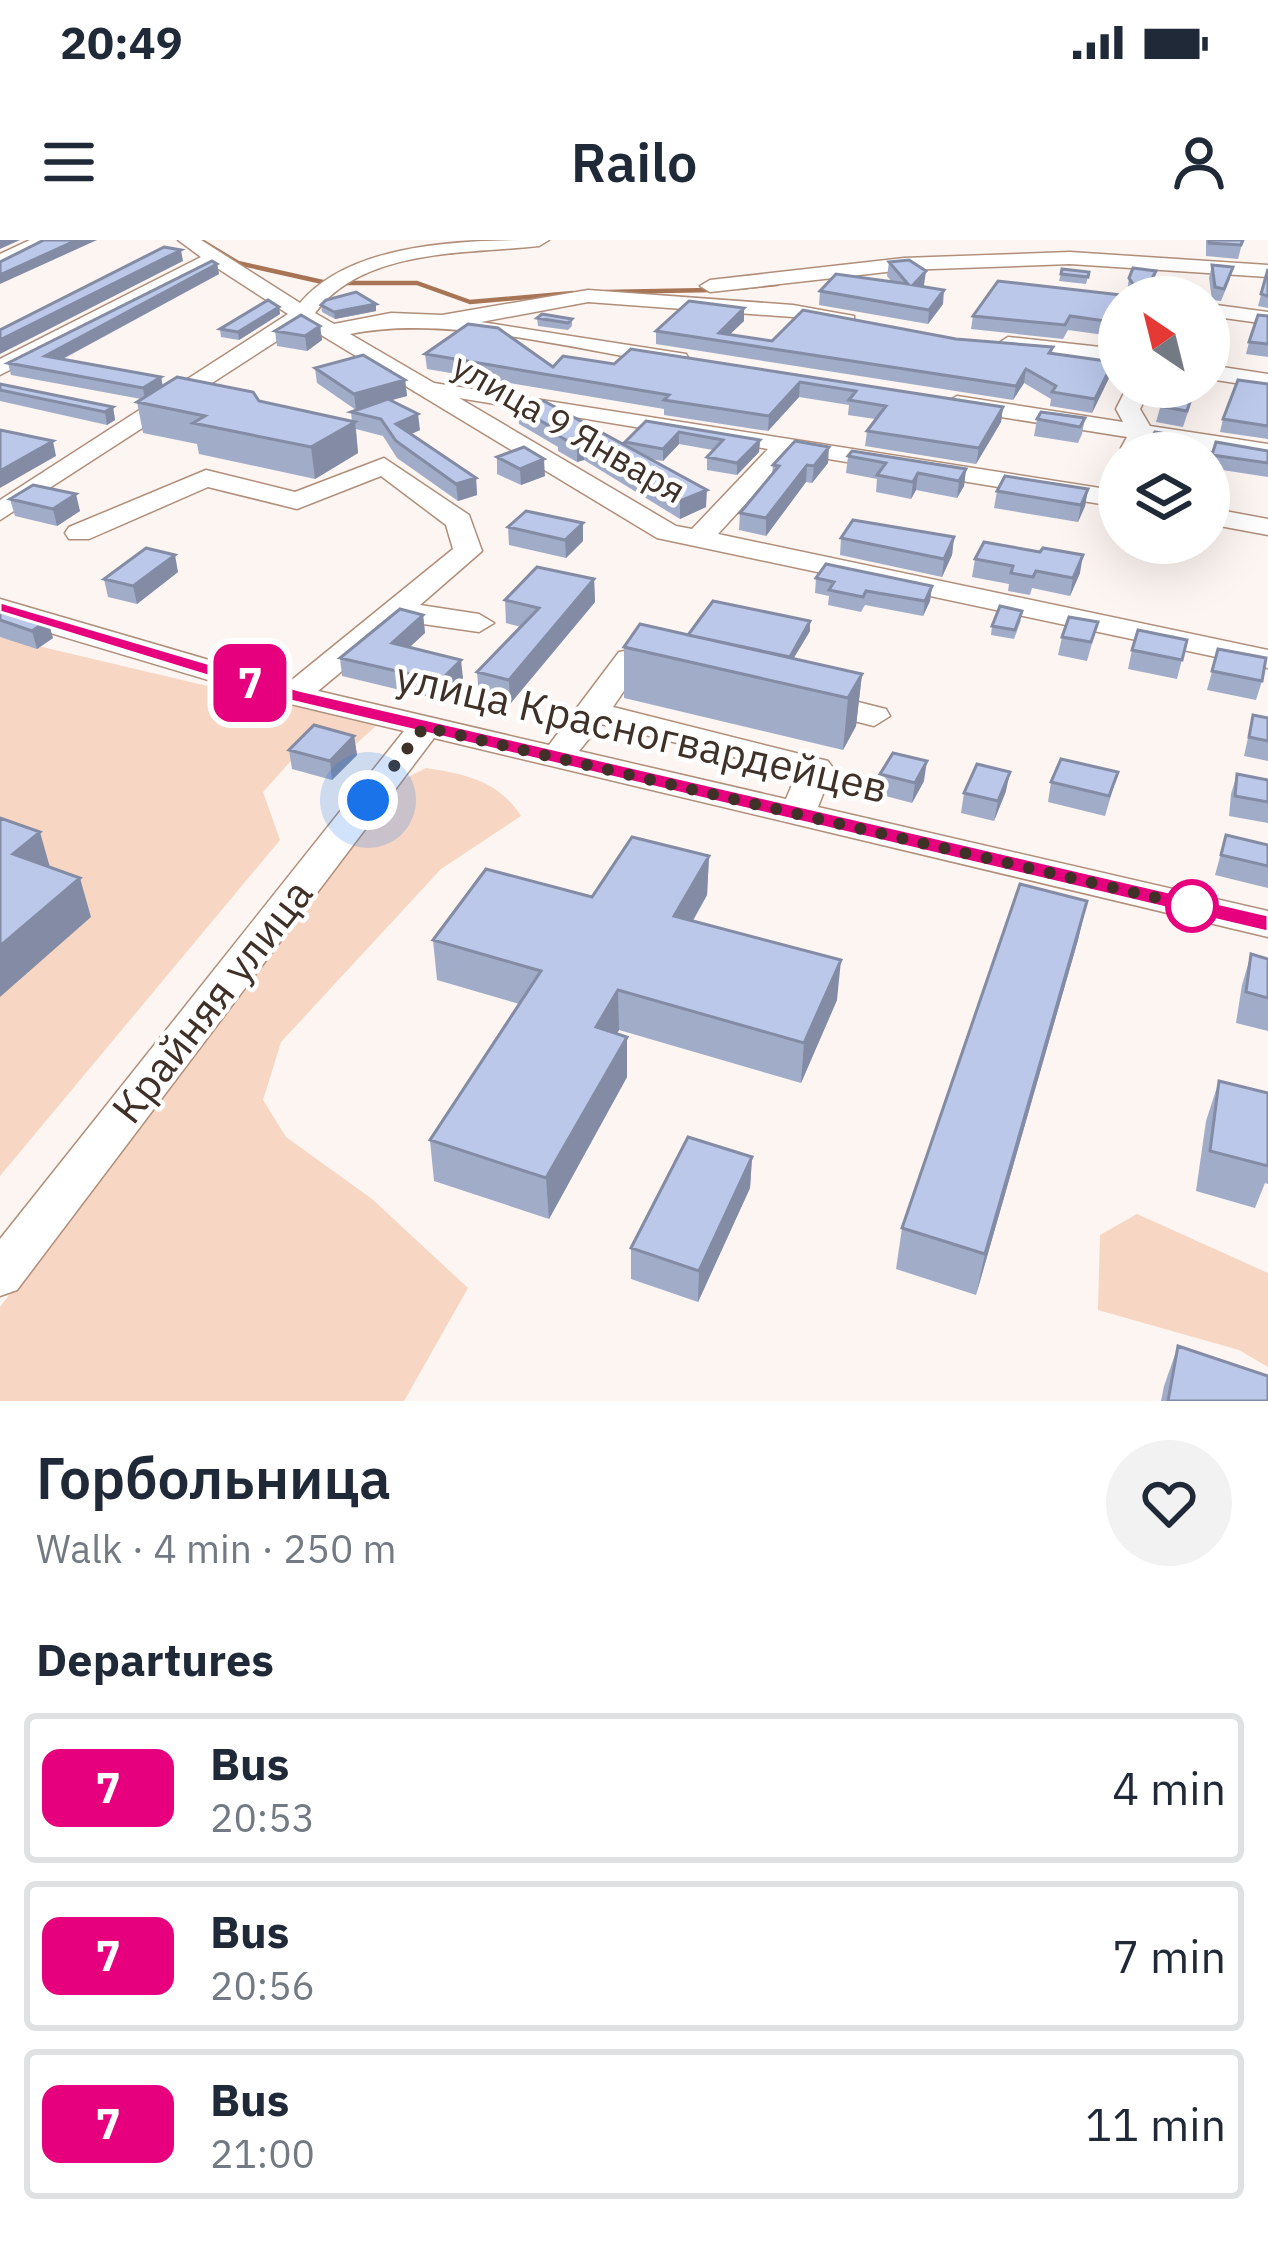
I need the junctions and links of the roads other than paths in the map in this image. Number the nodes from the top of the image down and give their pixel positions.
1 (46, 240) edge
2 (188, 240) edge
3 (539, 240) edge
4 (216, 257) junction
5 (0, 262) edge
6 (1268, 272) edge
7 (946, 278) dead end
8 (989, 283) dead end
9 (651, 289) dead end
10 (1230, 312) edge
11 (304, 313) junction
12 (1268, 317) edge
13 (442, 322) junction
14 (878, 327) edge
15 (333, 331) junction
16 (986, 342) edge
17 (1098, 354) edge
18 (699, 362) edge
19 (0, 368) edge
20 (1230, 375) edge
21 (1268, 381) edge
22 (425, 386) junction
23 (932, 399) edge
24 (107, 407) edge
25 (149, 416) junction
26 (1098, 435) edge
27 (784, 446) junction
28 (1230, 449) edge
29 (1268, 452) edge
30 (0, 477) edge
31 (39, 487) junction
32 (1098, 490) edge
33 (0, 512) edge
34 (1230, 520) edge
35 (1268, 527) edge
36 (79, 533) dead end
37 (700, 537) junction
38 (0, 608) edge
39 (397, 611) junction
40 (479, 623) dead end
41 (1268, 659) edge
42 (697, 674) edge
43 (293, 695) junction
44 (786, 695) edge
45 (592, 712) junction
46 (874, 716) dead end
47 (424, 727) junction
48 (555, 759) junction
49 (797, 816) junction
50 (1268, 924) edge
51 (0, 1275) edge

1 - 5 street
2 - 4 street, улица 9 Января
3 - 11 street
4 - 11 street, улица 9 Января
4 - 19 street
6 - 9 street
7 - 8 street
10 - 12 street
11 - 15 street, улица 9 Января
11 - 25 street
13 - 14 street
13 - 15 street
13 - 18 street
15 - 22 street, улица 9 Января
16 - 17 street
20 - 21 street
22 - 27 street
22 - 37 street, улица 9 Января
23 - 26 street
24 - 25 street
25 - 31 street
27 - 32 street
27 - 37 street
28 - 29 street
30 - 31 street
31 - 33 street
34 - 35 street
36 - 39 street
37 - 41 street, улица 9 Января
38 - 43 street, улица Красногвардейцев
39 - 40 street
39 - 43 street
42 - 45 street
43 - 47 street, улица Красногвардейцев
44 - 46 street
45 - 48 street
45 - 49 street
47 - 48 street, улица Красногвардейцев
47 - 51 street, Крайняя улица
48 - 49 street, улица Красногвардейцев
49 - 50 street, улица Красногвардейцев

